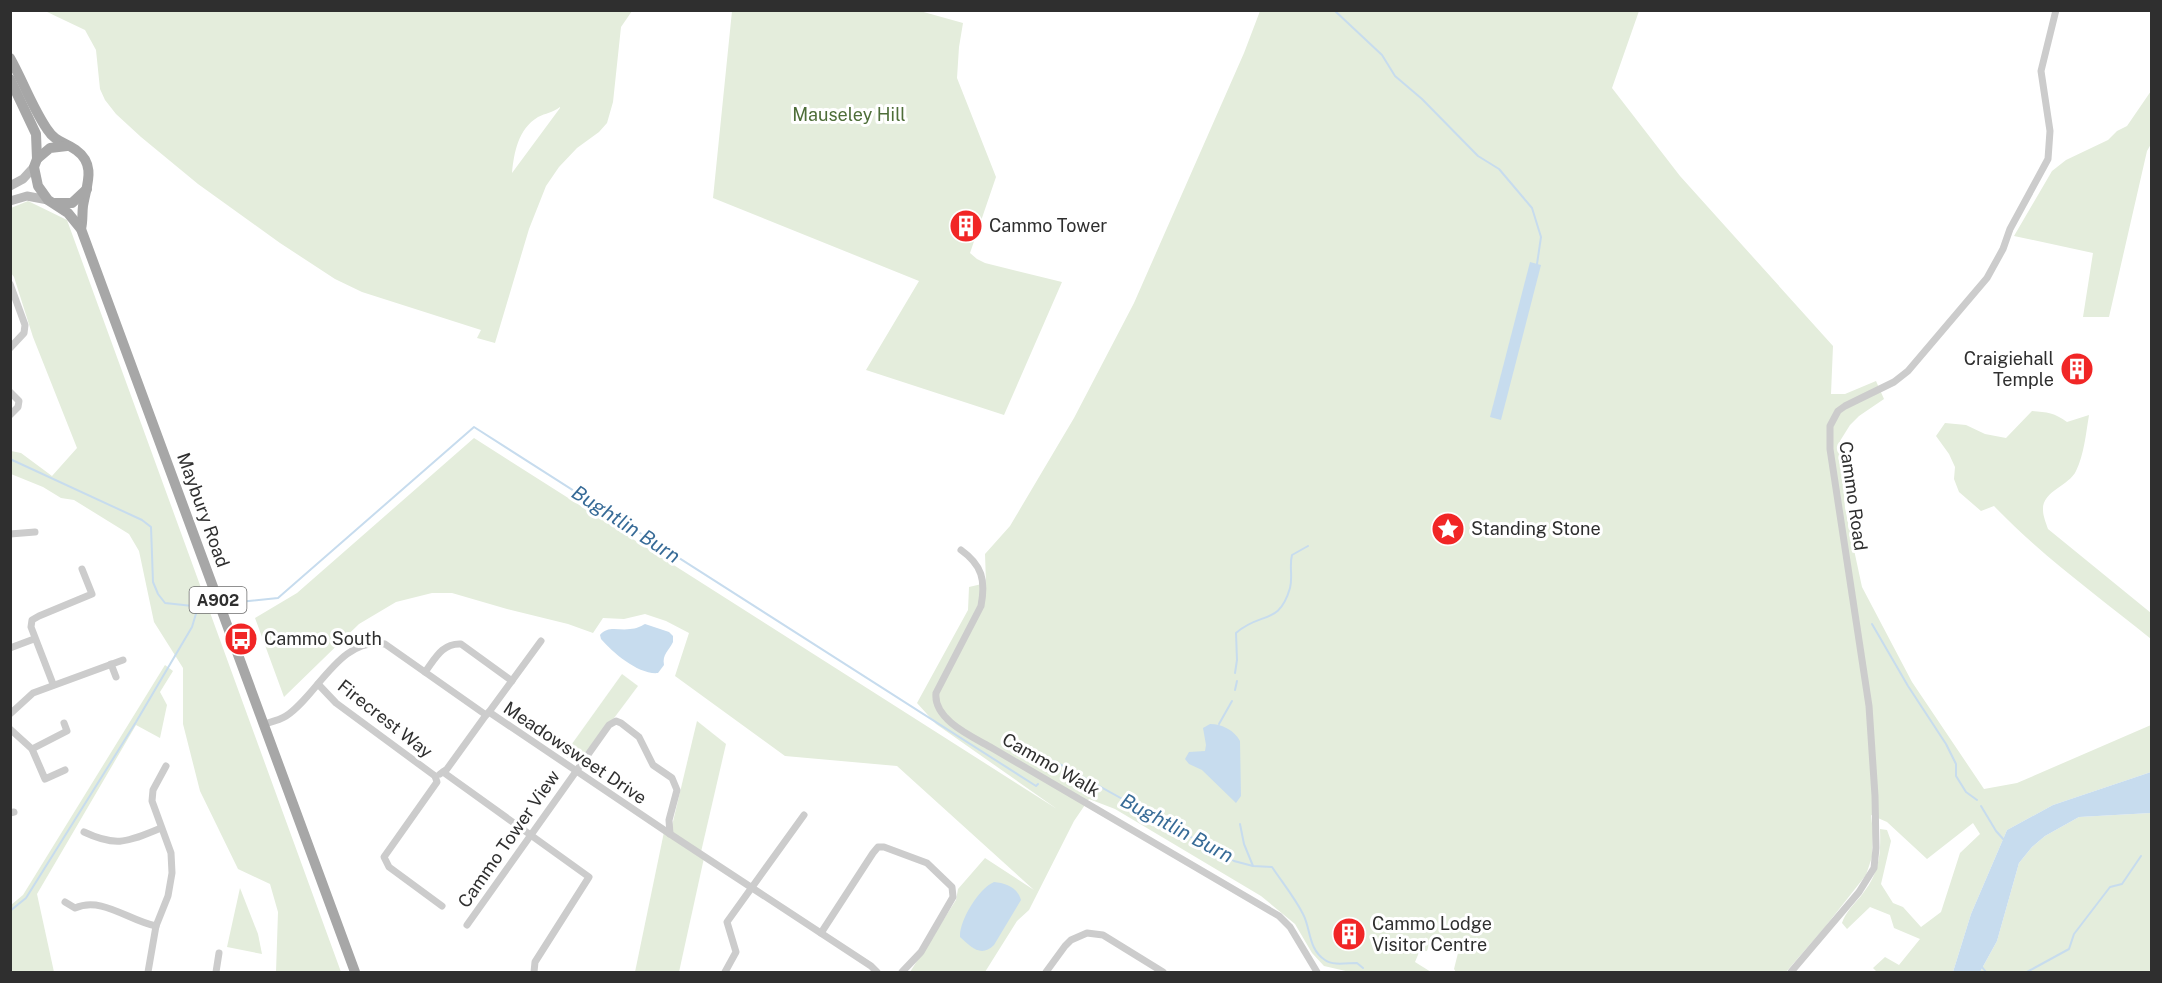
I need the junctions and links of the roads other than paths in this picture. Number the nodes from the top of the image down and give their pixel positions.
1 (2056, 10) edge
2 (10, 58) edge
3 (10, 79) edge
4 (67, 146) junction
5 (36, 163) junction
6 (10, 186) edge
7 (87, 189) junction
8 (10, 201) edge
9 (51, 202) junction
10 (81, 229) junction
11 (10, 284) edge
12 (10, 348) edge
13 (10, 392) edge
14 (10, 415) edge
15 (35, 532) dead end
16 (10, 534) edge
17 (961, 550) dead end
18 (82, 569) dead end
19 (34, 639) junction
20 (541, 641) dead end
21 (10, 648) edge
22 (123, 660) dead end
23 (111, 664) junction
24 (425, 672) junction
25 (116, 677) dead end
26 (512, 681) junction
27 (53, 684) junction
28 (318, 684) junction
29 (487, 713) junction
30 (10, 714) edge
31 (64, 723) dead end
32 (264, 724) junction
33 (10, 729) edge
34 (32, 749) junction
35 (166, 766) dead end
36 (65, 770) dead end
37 (443, 772) junction
38 (576, 772) junction
39 (435, 776) junction
40 (804, 815) dead end
41 (162, 828) junction
42 (84, 832) dead end
43 (670, 834) junction
44 (530, 836) junction
45 (751, 887) junction
46 (65, 902) dead end
47 (442, 906) dead end
48 (467, 924) dead end
49 (156, 926) junction
50 (821, 933) junction
51 (219, 953) dead end
52 (148, 972) edge
53 (216, 972) edge
54 (355, 972) edge
55 (534, 972) edge
56 (725, 972) edge
57 (877, 972) edge
58 (902, 972) edge
59 (1046, 972) edge
60 (1162, 972) edge
61 (1317, 972) edge
62 (1791, 972) edge

1 - 62 street, Cammo Road
2 - 4 main road, Maybury Road / A902
3 - 5 main road, Maybury Road / A902
4 - 5 main road
4 - 7 main road, Maybury Road / A902
5 - 6 street
5 - 9 main road, Maybury Road / A902
7 - 9 main road
7 - 10 main road, Maybury Road / A902
8 - 9 street
9 - 10 main road, Maybury Road / A902
10 - 32 main road, Maybury Road / A902
11 - 12 street
13 - 14 street
15 - 16 street
17 - 61 street, Cammo Walk
18 - 19 street
19 - 21 street
19 - 27 street
20 - 26 street
22 - 23 street
23 - 25 street
23 - 27 street
24 - 26 street
24 - 28 street, Meadowsweet Drive
24 - 29 street, Meadowsweet Drive
26 - 29 street
27 - 30 street
28 - 32 street, Meadowsweet Drive
28 - 39 street, Firecrest Way
29 - 37 street
29 - 38 street, Meadowsweet Drive
31 - 34 street
32 - 54 main road, Maybury Road / A902
33 - 34 street
34 - 36 street
35 - 41 street
37 - 39 street
37 - 44 street
38 - 43 street, Meadowsweet Drive
38 - 43 street, Cammo Tower View
38 - 44 street, Cammo Tower View
39 - 47 street
40 - 45 street
41 - 42 street
41 - 49 street
43 - 45 street, Meadowsweet Drive
44 - 48 street, Cammo Tower View
44 - 55 street
45 - 50 street, Meadowsweet Drive
45 - 56 street
46 - 49 street
49 - 52 street
50 - 57 street, Meadowsweet Drive
50 - 58 street
51 - 53 street
59 - 60 street

